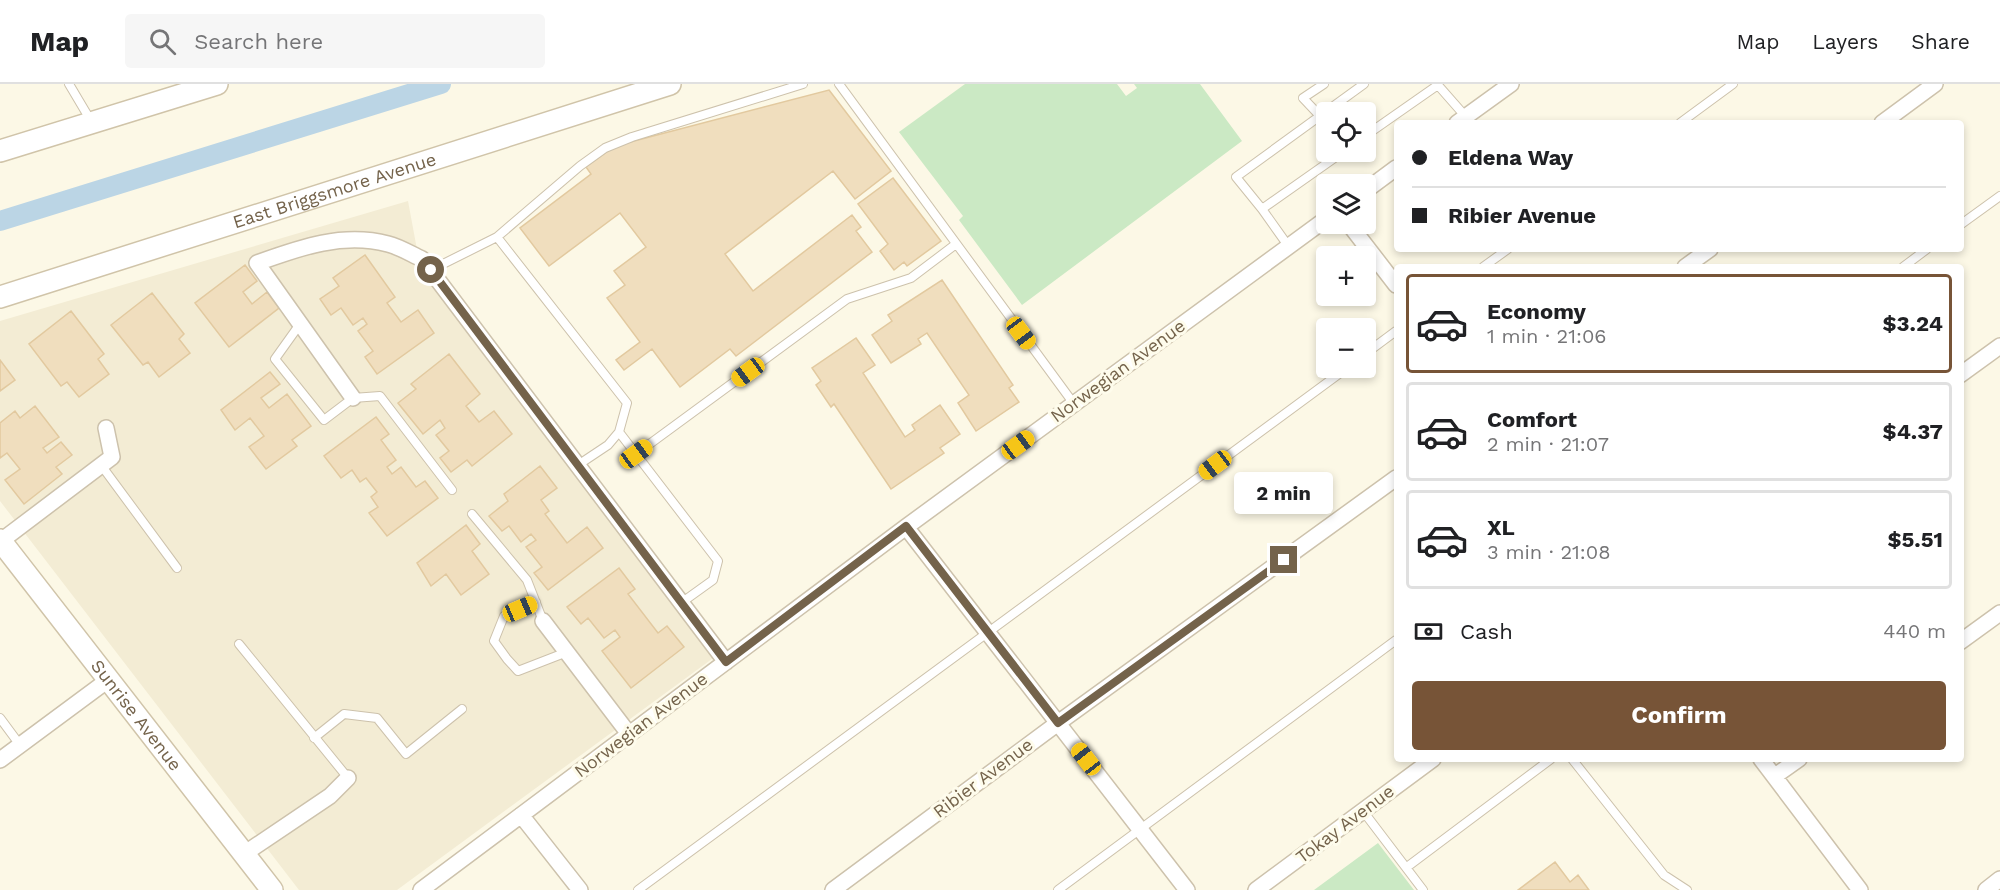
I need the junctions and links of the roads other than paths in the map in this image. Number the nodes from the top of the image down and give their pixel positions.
1 (69, 84) edge
2 (670, 84) edge
3 (803, 84) edge
4 (839, 84) edge
5 (1324, 84) edge
6 (1438, 84) edge
7 (1510, 84) edge
8 (1733, 84) edge
9 (1935, 84) edge
10 (211, 85) edge
11 (1359, 85) edge
12 (1338, 102) edge
13 (1316, 113) edge
14 (1316, 120) edge
15 (1462, 120) edge
16 (1684, 120) edge
17 (1886, 120) edge
18 (92, 123) junction
19 (1376, 128) edge
20 (0, 151) edge
21 (1329, 162) edge
22 (0, 166) edge
23 (1394, 169) edge
24 (1376, 183) edge
25 (2000, 196) edge
26 (1262, 208) junction
27 (1964, 222) edge
28 (1316, 227) edge
29 (1357, 234) edge
30 (497, 237) junction
31 (956, 244) junction
32 (1289, 247) junction
33 (1504, 252) edge
34 (1706, 252) edge
35 (1923, 252) edge
36 (1487, 264) edge
37 (1689, 264) edge
38 (1907, 264) edge
39 (431, 270) junction
40 (1394, 282) edge
41 (0, 297) edge
42 (300, 324) junction
43 (1394, 332) edge
44 (1376, 345) edge
45 (2000, 346) edge
46 (1964, 372) edge
47 (1333, 378) edge
48 (353, 398) junction
49 (1074, 404) junction
50 (106, 429) dead end
51 (619, 432) junction
52 (636, 454) junction
53 (101, 465) junction
54 (578, 465) junction
55 (1394, 479) edge
56 (453, 490) dead end
57 (472, 514) dead end
58 (906, 526) junction
59 (0, 540) edge
60 (177, 568) dead end
61 (536, 602) junction
62 (681, 603) junction
63 (2000, 613) edge
64 (543, 621) joint
65 (989, 633) junction
66 (1964, 639) edge
67 (1394, 641) edge
68 (239, 644) dead end
69 (567, 652) junction
70 (726, 662) junction
71 (108, 680) junction
72 (462, 709) dead end
73 (0, 718) edge
74 (1058, 723) junction
75 (629, 734) junction
76 (314, 738) junction
77 (20, 745) junction
78 (0, 760) edge
79 (1429, 762) edge
80 (1547, 762) edge
81 (1574, 762) edge
82 (1763, 762) edge
83 (1795, 762) edge
84 (1775, 776) junction
85 (348, 778) joint
86 (1363, 811) junction
87 (521, 815) junction
88 (1141, 830) junction
89 (244, 854) junction
90 (1407, 867) junction
91 (2000, 879) edge
92 (425, 889) edge
93 (272, 890) edge
94 (580, 890) edge
95 (638, 890) edge
96 (833, 890) edge
97 (1058, 890) edge
98 (1187, 890) edge
99 (1256, 890) edge
100 (1423, 890) edge
101 (1687, 890) edge
102 (1860, 890) edge
103 (1986, 890) edge

1 - 18 lane
2 - 41 main road, East Briggsmore Avenue
3 - 30 lane
4 - 31 lane
5 - 13 lane
6 - 15 lane
6 - 19 lane
7 - 15 street
8 - 16 lane
9 - 17 street
10 - 18 main road
11 - 12 lane
14 - 26 lane
18 - 20 main road
18 - 22 main road
21 - 26 lane
23 - 24 street
25 - 27 lane
26 - 32 lane
28 - 32 street, Norwegian Avenue
29 - 40 street
30 - 39 lane
30 - 51 lane
31 - 49 lane
31 - 52 lane
32 - 49 street, Norwegian Avenue
33 - 36 lane
34 - 37 street
35 - 38 lane
39 - 42 street
39 - 54 street
42 - 48 street
42 - 48 lane
43 - 44 lane
45 - 46 street
47 - 65 lane
48 - 56 lane
49 - 58 street, Norwegian Avenue
50 - 53 street
51 - 52 lane
51 - 54 lane
52 - 62 lane
53 - 59 street
53 - 60 lane
54 - 62 street
55 - 74 street, Ribier Avenue
57 - 61 lane
58 - 65 street
58 - 70 street, Norwegian Avenue
59 - 71 main road, Sunrise Avenue
61 - 64 lane
61 - 69 lane
62 - 70 street
63 - 66 street
64 - 69 street
65 - 74 street
65 - 95 lane
67 - 88 lane
68 - 76 lane
69 - 75 street
70 - 75 street, Norwegian Avenue
71 - 77 street
71 - 89 main road, Sunrise Avenue
72 - 76 lane
73 - 77 lane
74 - 88 street
74 - 96 street, Ribier Avenue
75 - 87 street, Norwegian Avenue
76 - 85 lane
77 - 78 street
79 - 86 street, Tokay Avenue
80 - 90 lane
81 - 101 lane
82 - 84 street
83 - 84 street
84 - 102 street
85 - 89 street
86 - 90 lane
86 - 99 street, Tokay Avenue
87 - 92 street, Norwegian Avenue
87 - 94 street
88 - 97 lane
88 - 98 street
89 - 93 main road, Sunrise Avenue
90 - 100 lane
91 - 103 street

